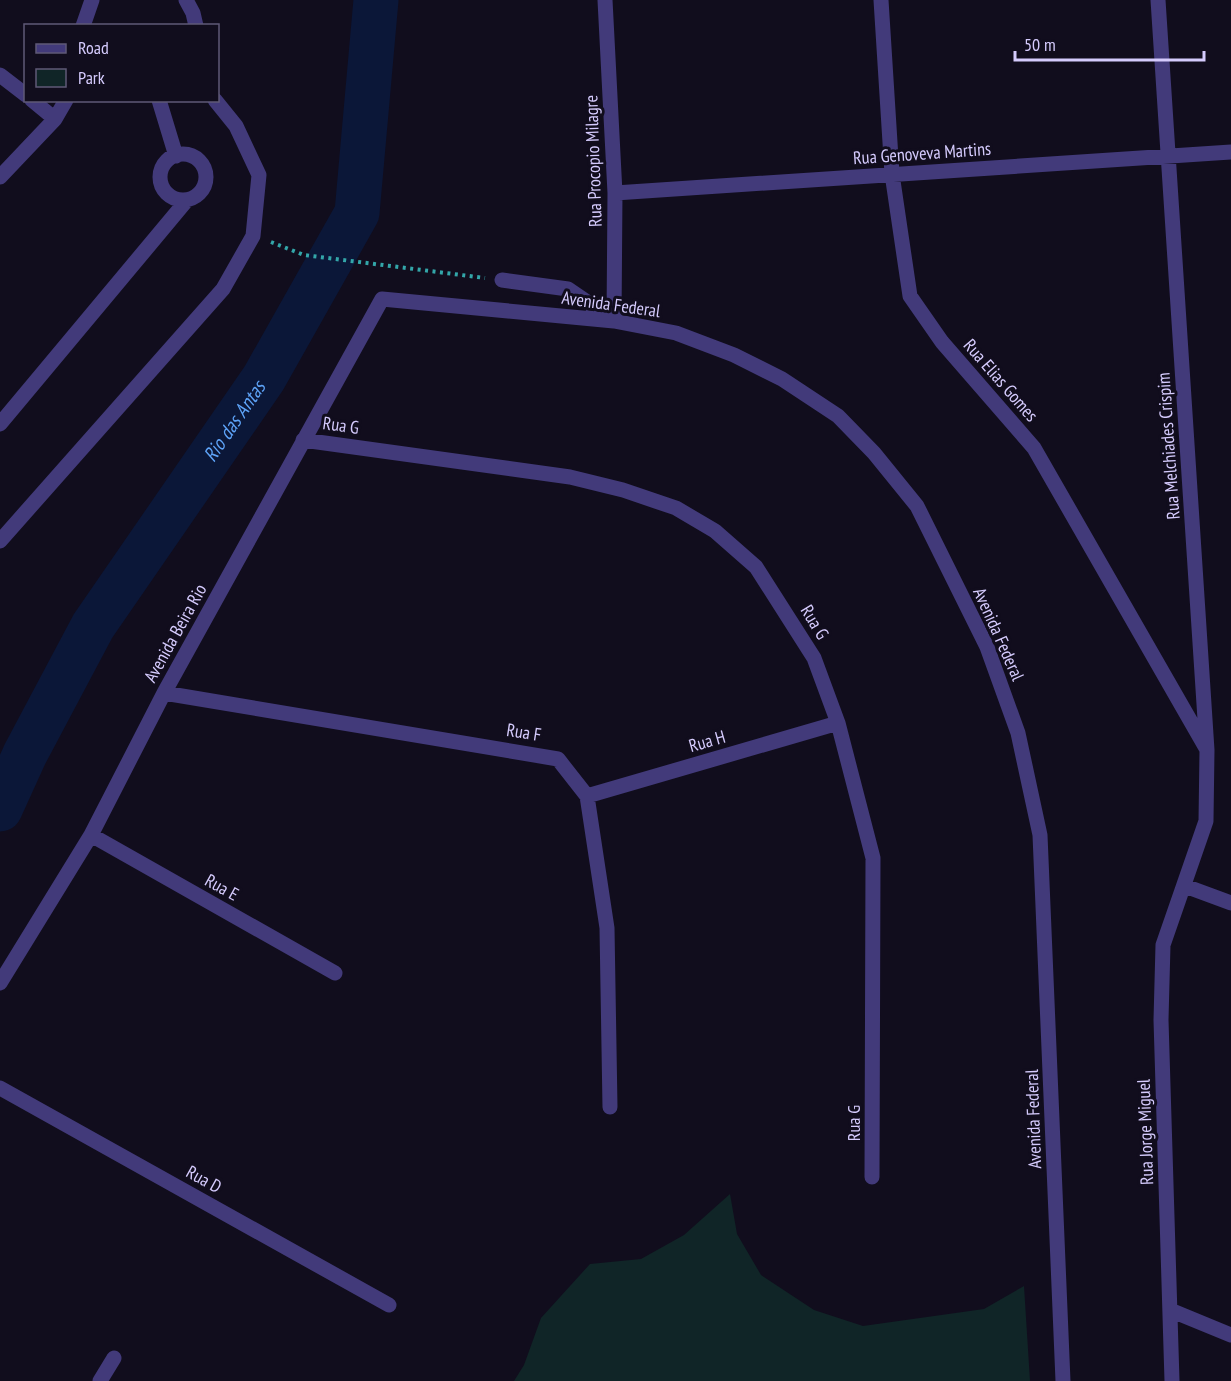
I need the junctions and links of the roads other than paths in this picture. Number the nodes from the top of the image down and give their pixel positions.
1 (92, 0) edge
2 (605, 0) edge
3 (881, 0) edge
4 (1158, 0) edge
5 (84, 24) edge
6 (0, 75) edge
7 (24, 93) edge
8 (34, 102) edge
9 (65, 102) edge
10 (160, 102) edge
11 (217, 102) edge
12 (55, 120) junction
13 (1231, 152) edge
14 (176, 156) junction
15 (1170, 156) junction
16 (892, 174) junction
17 (0, 177) edge
18 (615, 193) junction
19 (187, 200) junction
20 (502, 280) road end
21 (382, 299) joint
22 (614, 321) junction
23 (0, 424) edge
24 (303, 440) junction
25 (0, 541) edge
26 (164, 693) junction
27 (838, 723) junction
28 (1207, 750) junction
29 (587, 796) junction
30 (91, 835) junction
31 (1185, 886) junction
32 (1231, 903) edge
33 (335, 973) dead end
34 (0, 983) edge
35 (0, 1088) edge
36 (610, 1107) dead end
37 (872, 1177) dead end
38 (389, 1305) dead end
39 (1170, 1310) junction
40 (1231, 1335) edge
41 (114, 1358) dead end
42 (100, 1381) edge
43 (1063, 1381) edge
44 (1172, 1381) edge

1 - 5 street
2 - 18 street, Rua Procopio Milagre
3 - 16 street, Rua Elias Gomes
4 - 15 street, Rua Melchiades Crispim
6 - 7 street
8 - 12 street
9 - 12 street
10 - 14 street
11 - 25 street
12 - 17 street
13 - 15 street, Rua Genoveva Martins
14 - 19 street
14 - 19 street
15 - 16 street, Rua Genoveva Martins
15 - 28 street, Rua Melchiades Crispim
16 - 18 street, Rua Genoveva Martins
16 - 28 street, Rua Elias Gomes
18 - 22 street, Rua Procopio Milagre
19 - 23 street
20 - 22 street
21 - 22 street, Avenida Federal
21 - 24 street, Avenida Beira Rio
22 - 43 street, Avenida Federal
24 - 26 street, Avenida Beira Rio
24 - 27 street, Rua G
26 - 29 street, Rua F
26 - 30 street, Avenida Beira Rio
27 - 29 street, Rua H
27 - 37 street, Rua G
28 - 31 street, Rua Melchiades Crispim
29 - 36 street, Rua F
30 - 33 street, Rua E
30 - 34 street, Avenida Beira Rio
31 - 32 street
31 - 39 street, Rua Jorge Miguel
35 - 38 street, Rua D
39 - 40 street
39 - 44 street, Rua Jorge Miguel
41 - 42 street

